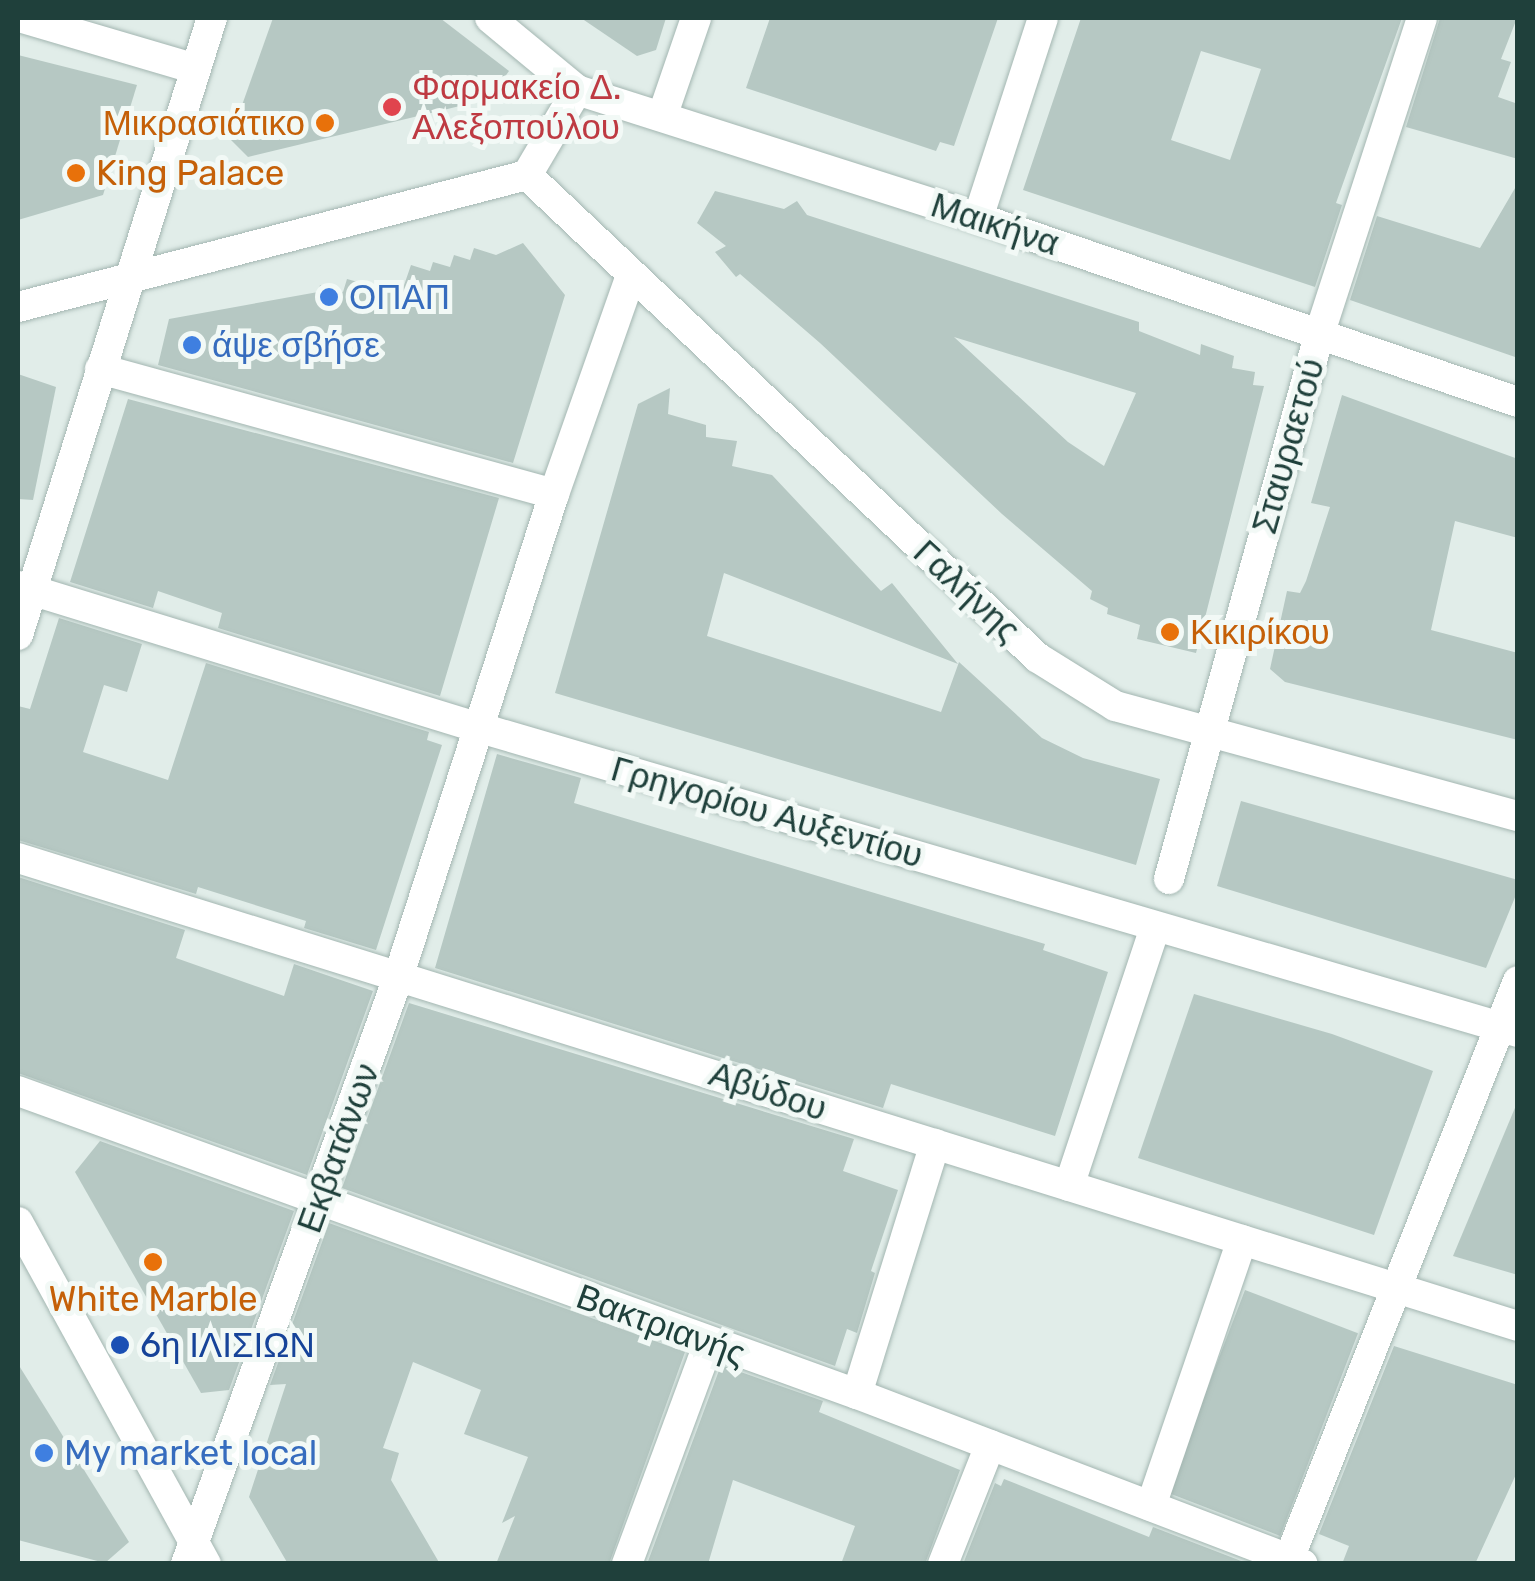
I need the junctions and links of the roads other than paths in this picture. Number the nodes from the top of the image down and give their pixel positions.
1 (23, 18) edge
2 (212, 18) edge
3 (490, 18) edge
4 (696, 18) edge
5 (1043, 18) edge
6 (1422, 18) edge
7 (196, 68) junction
8 (577, 90) junction
9 (663, 114) junction
10 (526, 176) junction
11 (978, 218) junction
12 (631, 276) junction
13 (128, 279) junction
14 (18, 308) edge
15 (1320, 332) junction
16 (100, 368) junction
17 (1518, 402) edge
18 (554, 494) junction
19 (24, 588) edge
20 (18, 635) edge
21 (477, 728) junction
22 (1208, 733) junction
23 (1518, 816) edge
24 (18, 858) edge
25 (1169, 880) dead end
26 (1156, 927) junction
27 (399, 975) junction
28 (1518, 981) edge
29 (1508, 1030) edge
30 (18, 1091) edge
31 (935, 1144) junction
32 (1069, 1186) junction
33 (320, 1201) junction
34 (18, 1222) edge
35 (1242, 1240) junction
36 (1394, 1288) junction
37 (1518, 1326) edge
38 (709, 1342) junction
39 (857, 1394) junction
40 (990, 1445) junction
41 (1151, 1506) junction
42 (195, 1556) edge
43 (1293, 1562) edge
44 (627, 1564) edge
45 (943, 1564) edge

1 - 7 street
2 - 7 street
3 - 8 street, Μαικήνα
4 - 9 street
5 - 11 street
6 - 15 street, Σταυραετού
7 - 13 street
8 - 9 street, Μαικήνα
8 - 10 street
9 - 11 street, Μαικήνα
10 - 12 street, Γαλήνης
10 - 13 street
11 - 15 street, Μαικήνα
12 - 18 street, Εκβατάνων
12 - 22 street, Γαλήνης
13 - 14 street
13 - 16 street
15 - 17 street, Μαικήνα
15 - 22 street, Σταυραετού
16 - 18 street
16 - 19 street
18 - 21 street, Εκβατάνων
19 - 20 street
19 - 21 street, Γρηγορίου Αυξεντίου
21 - 26 street, Γρηγορίου Αυξεντίου
21 - 27 street, Εκβατάνων
22 - 23 street, Γαλήνης
22 - 25 street, Σταυραετού
24 - 27 street, Αβύδου
26 - 29 street, Γρηγορίου Αυξεντίου
26 - 32 street
27 - 31 street, Αβύδου
27 - 33 street, Εκβατάνων
28 - 29 street
29 - 36 street
30 - 33 street, Βακτριανής
31 - 32 street, Αβύδου
31 - 39 street
32 - 35 street, Αβύδου
33 - 38 street, Βακτριανής
33 - 42 street, Εκβατάνων
34 - 42 street
35 - 36 street, Αβύδου
35 - 41 street
36 - 37 street, Αβύδου
36 - 43 street
38 - 39 street, Βακτριανής
38 - 44 street
39 - 40 street, Βακτριανής
40 - 41 street, Βακτριανής
40 - 45 street
41 - 43 street, Βακτριανής

